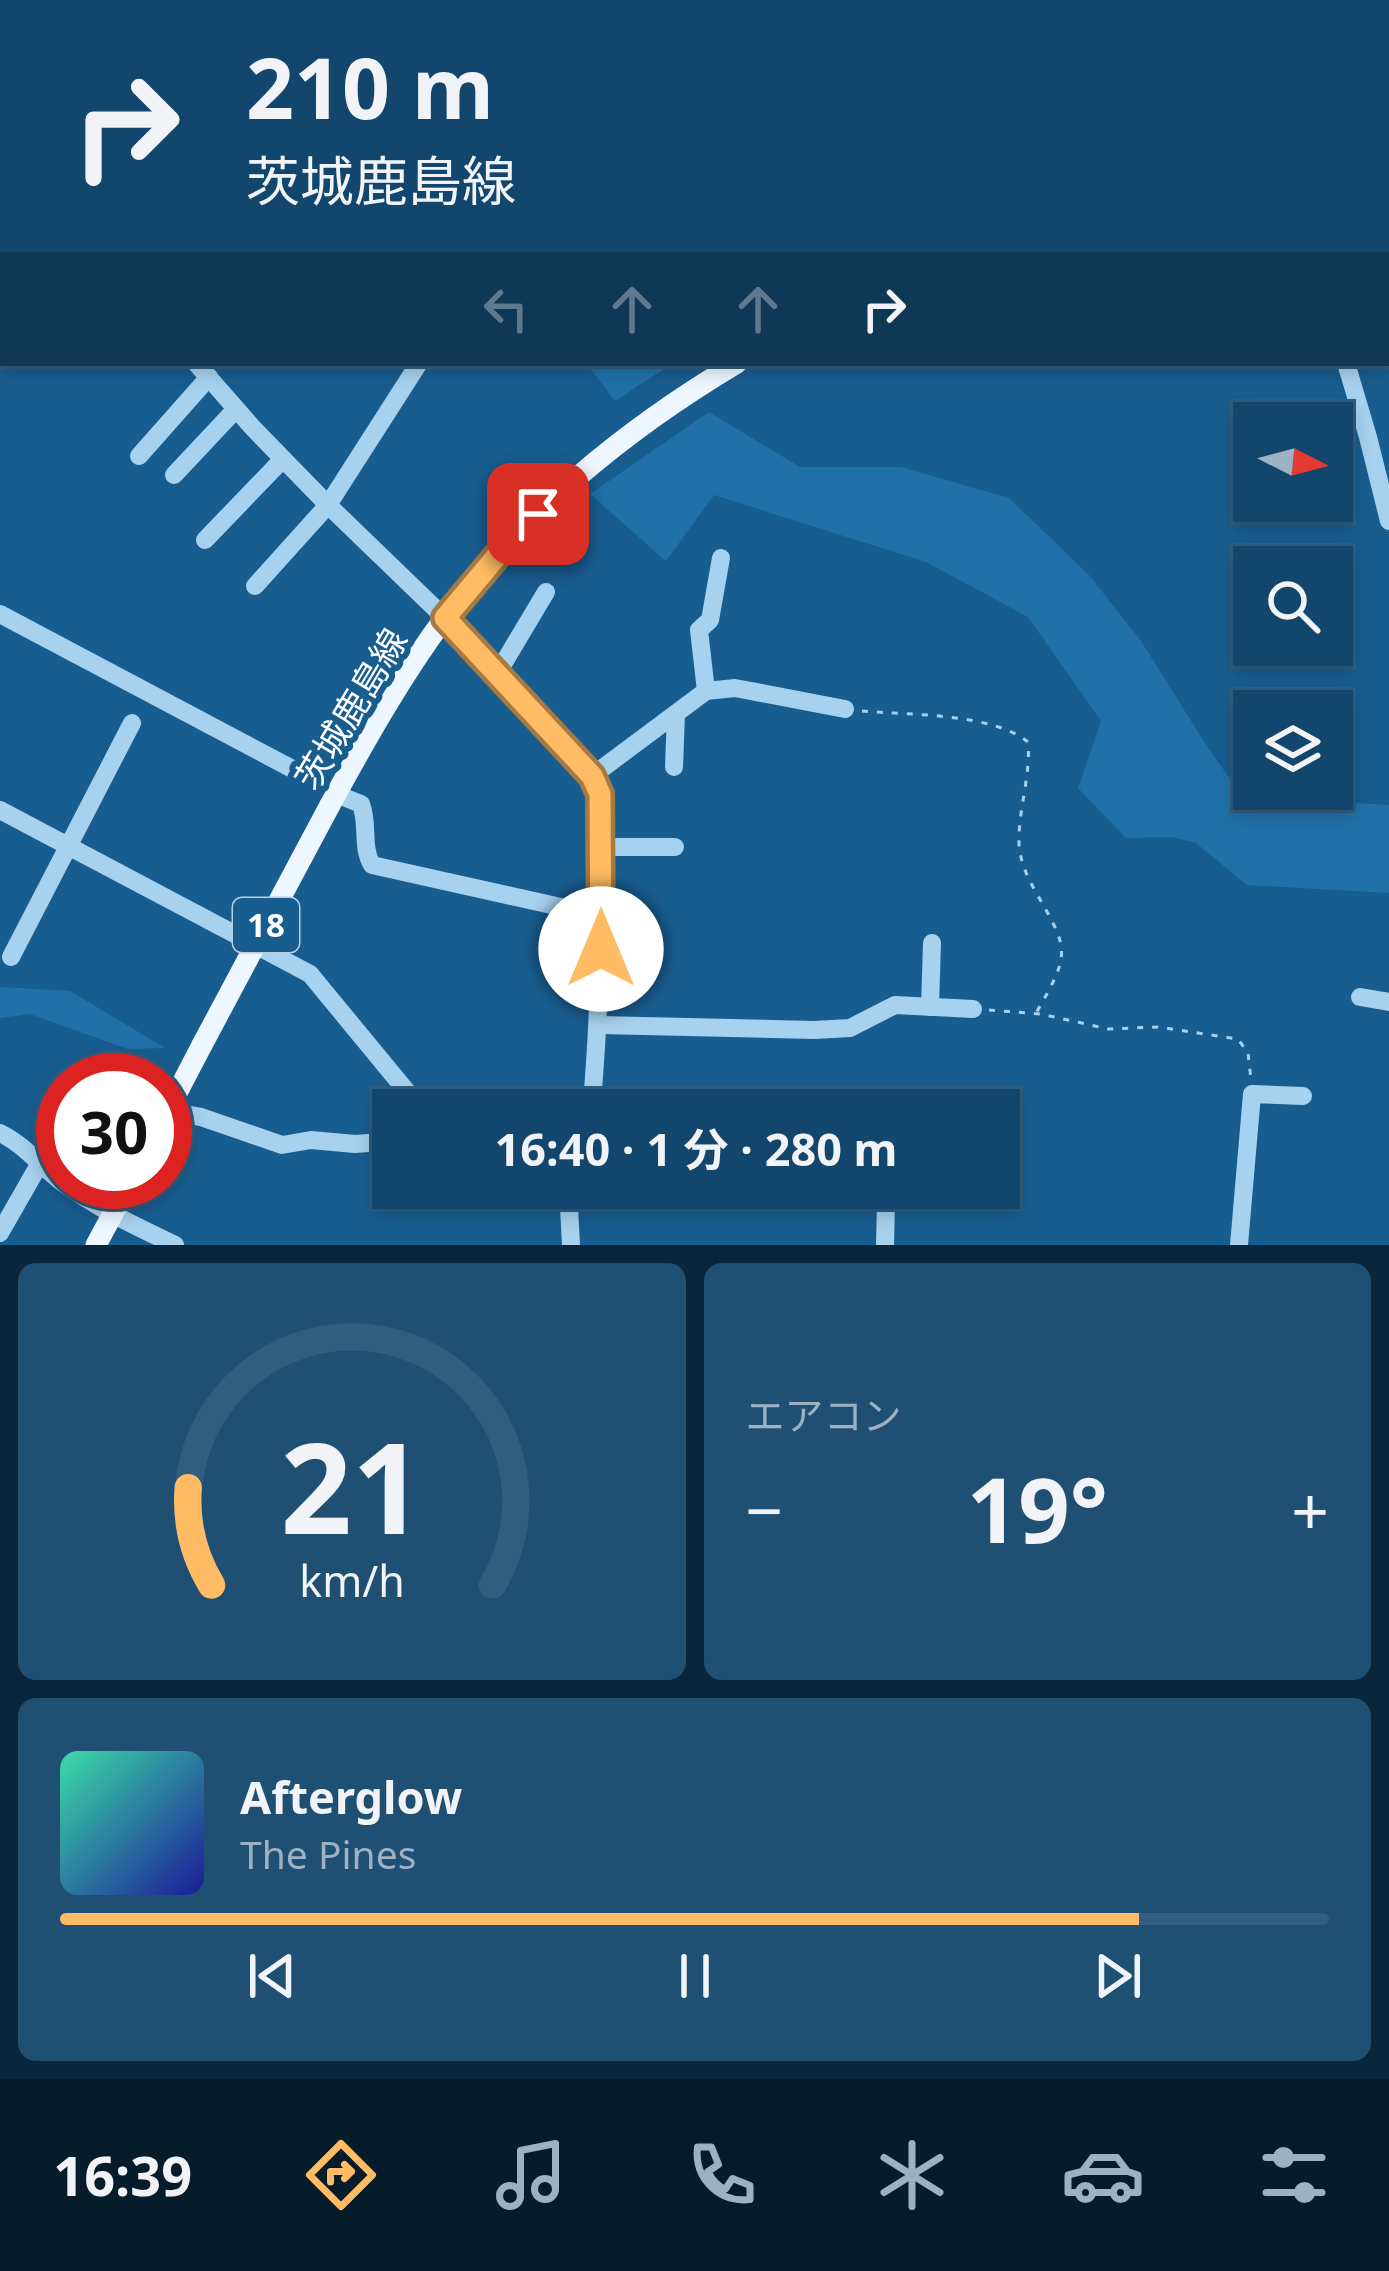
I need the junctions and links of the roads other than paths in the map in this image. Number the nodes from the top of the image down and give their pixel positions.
1 (417, 366) edge
2 (732, 366) edge
3 (1347, 366) edge
4 (202, 370) edge
5 (236, 409) junction
6 (139, 456) dead end
7 (283, 458) junction
8 (174, 476) dead end
9 (328, 506) junction
10 (1389, 521) edge
11 (205, 541) dead end
12 (721, 558) dead end
13 (255, 586) dead end
14 (546, 592) dead end
15 (0, 614) edge
16 (445, 618) junction
17 (497, 674) junction
18 (706, 691) junction
19 (845, 709) road end
20 (676, 714) junction
21 (132, 723) dead end
22 (359, 754) junction
23 (674, 767) dead end
24 (592, 776) junction
25 (333, 799) junction
26 (0, 810) edge
27 (69, 845) junction
28 (601, 847) junction
29 (675, 847) dead end
30 (602, 916) junction
31 (932, 944) dead end
32 (11, 957) dead end
33 (1360, 997) dead end
34 (1389, 1002) edge
35 (930, 1007) junction
36 (973, 1010) road end
37 (598, 1024) junction
38 (192, 1064) edge
39 (399, 1089) edge
40 (592, 1089) edge
41 (1303, 1096) dead end
42 (192, 1117) edge
43 (0, 1132) edge
44 (372, 1143) edge
45 (36, 1158) edge
46 (36, 1169) edge
47 (106, 1209) edge
48 (116, 1209) edge
49 (569, 1209) edge
50 (886, 1209) edge
51 (112, 1216) junction
52 (0, 1233) edge
53 (96, 1245) edge
54 (175, 1245) edge
55 (571, 1245) edge
56 (885, 1245) edge
57 (1239, 1245) edge

1 - 9 street
2 - 16 main road, 茨城鹿島線 / 18
3 - 10 street
4 - 5 street
4 - 6 street
5 - 7 street
5 - 8 street
7 - 9 street
7 - 11 street
9 - 13 street
9 - 16 street
12 - 18 street
14 - 17 street
15 - 22 street
16 - 17 street
16 - 22 main road, 茨城鹿島線 / 18
17 - 24 street
18 - 19 street
18 - 20 street
20 - 23 street
20 - 24 street
21 - 27 street
22 - 25 main road, 茨城鹿島線 / 18
24 - 28 street
25 - 30 street
25 - 38 main road, 茨城鹿島線 / 18, bridge
26 - 27 street
27 - 32 street
27 - 39 street
28 - 29 street
28 - 30 street
30 - 37 street
31 - 35 street
33 - 34 street
35 - 36 street
35 - 37 street
37 - 40 street
41 - 57 street
42 - 44 street
43 - 45 street
46 - 52 street
47 - 51 street
48 - 51 main road
49 - 55 street
50 - 56 street
51 - 53 main road
51 - 54 street

